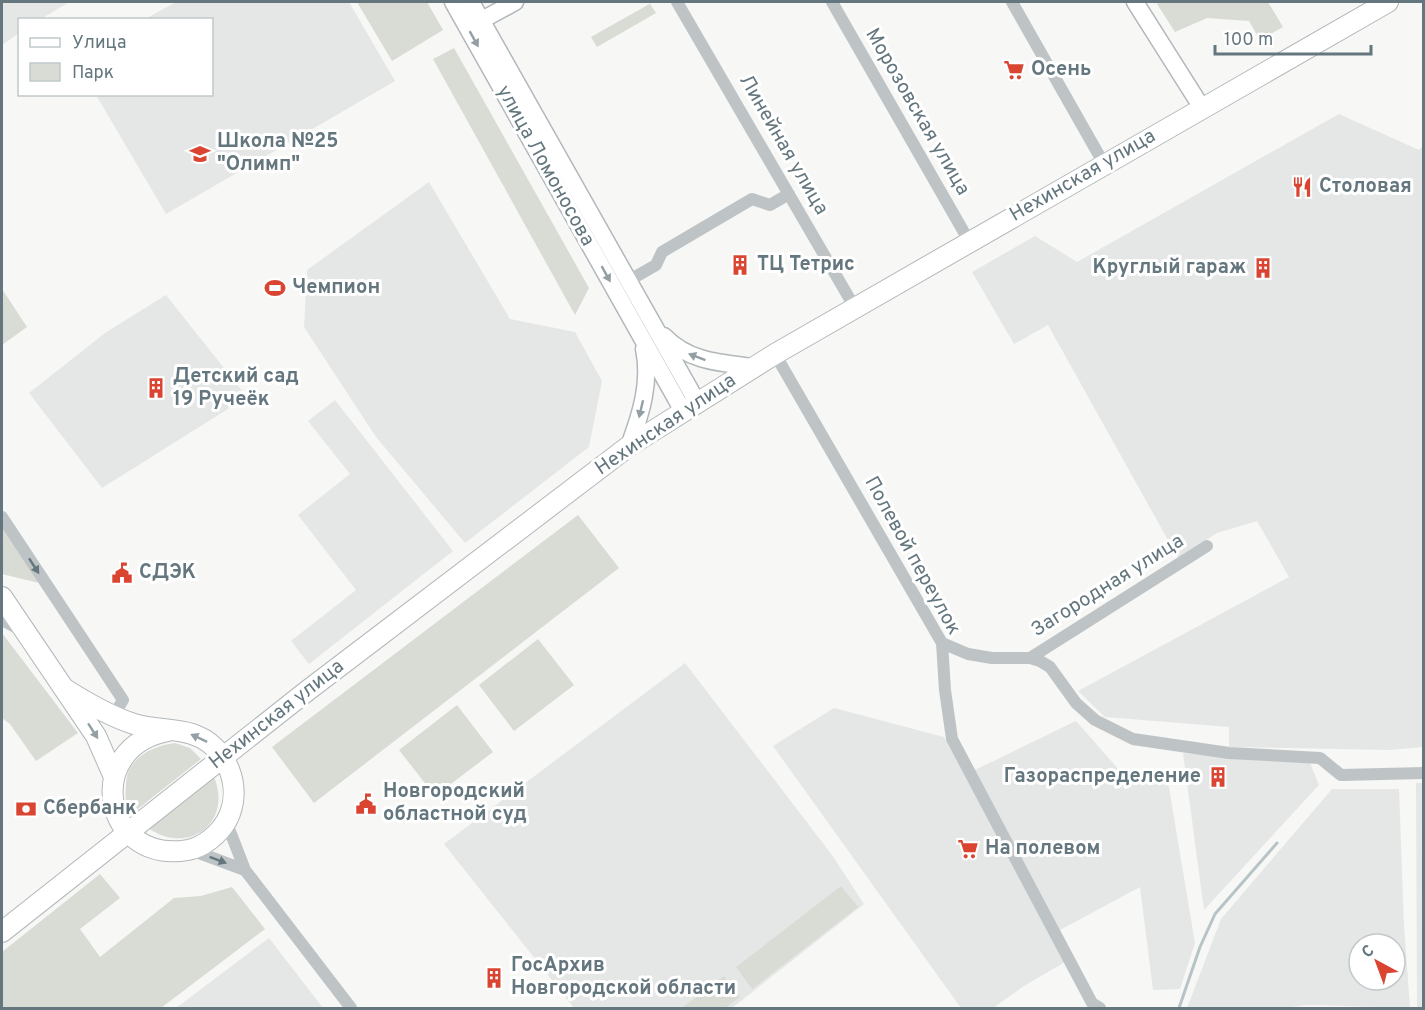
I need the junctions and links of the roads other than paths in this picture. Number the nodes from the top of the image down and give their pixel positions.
1 (453, 2) edge
2 (471, 2) edge
3 (515, 2) edge
4 (677, 2) edge
5 (832, 2) edge
6 (1012, 2) edge
7 (1135, 2) edge
8 (1388, 2) edge
9 (482, 20) junction
10 (1202, 108) junction
11 (1104, 164) junction
12 (559, 174) junction
13 (789, 194) junction
14 (969, 241) junction
15 (628, 281) junction
16 (855, 308) junction
17 (644, 325) junction
18 (775, 354) junction
19 (754, 367) junction
20 (690, 407) junction
21 (629, 446) junction
22 (2, 517) edge
23 (1207, 546) dead end
24 (2, 597) edge
25 (2, 620) edge
26 (25, 631) junction
27 (942, 643) junction
28 (1030, 658) junction
29 (65, 689) junction
30 (113, 717) junction
31 (168, 731) junction
32 (223, 757) junction
33 (1424, 773) edge
34 (114, 777) junction
35 (226, 821) junction
36 (128, 832) junction
37 (191, 850) junction
38 (245, 870) junction
39 (2, 932) edge
40 (351, 1008) edge
41 (1100, 1008) edge

1 -> 12 main road, улица Ломоносова
2 - 9 main road, улица Ломоносова
3 - 9 main road
4 - 13 street, Линейная улица
5 - 14 street, Морозовская улица
6 - 11 street
7 - 10 main road
8 - 10 main road, Нехинская улица
9 - 12 main road, улица Ломоносова
10 - 11 main road, Нехинская улица
11 - 14 main road, Нехинская улица
12 - 15 main road, улица Ломоносова
12 -> 17 main road, улица Ломоносова
13 - 15 street
13 - 16 street, Линейная улица
14 - 16 main road, Нехинская улица
15 - 17 main road, улица Ломоносова
16 - 18 main road, Нехинская улица
19 -> 17 main road, улица Ломоносова
17 - 20 main road, улица Ломоносова
17 -> 21 main road, улица Ломоносова
18 - 19 main road, Нехинская улица
18 - 27 street, Полевой переулок
19 - 20 main road, Нехинская улица
20 - 21 main road, Нехинская улица
21 - 32 main road, Нехинская улица
22 -> 30 street
23 - 28 street, Загородная улица
24 - 26 main road
25 - 26 street
26 - 29 main road
27 - 28 street
27 - 41 street, Полевой переулок
28 - 33 street
29 - 30 main road
29 -> 34 main road
30 - 31 main road
32 -> 31 main road
31 - 34 main road
32 - 35 main road
32 - 36 main road, Нехинская улица
34 - 36 main road
35 - 37 main road
35 - 38 street
36 - 37 main road
36 - 39 main road, Нехинская улица
37 -> 38 street
38 - 40 street

